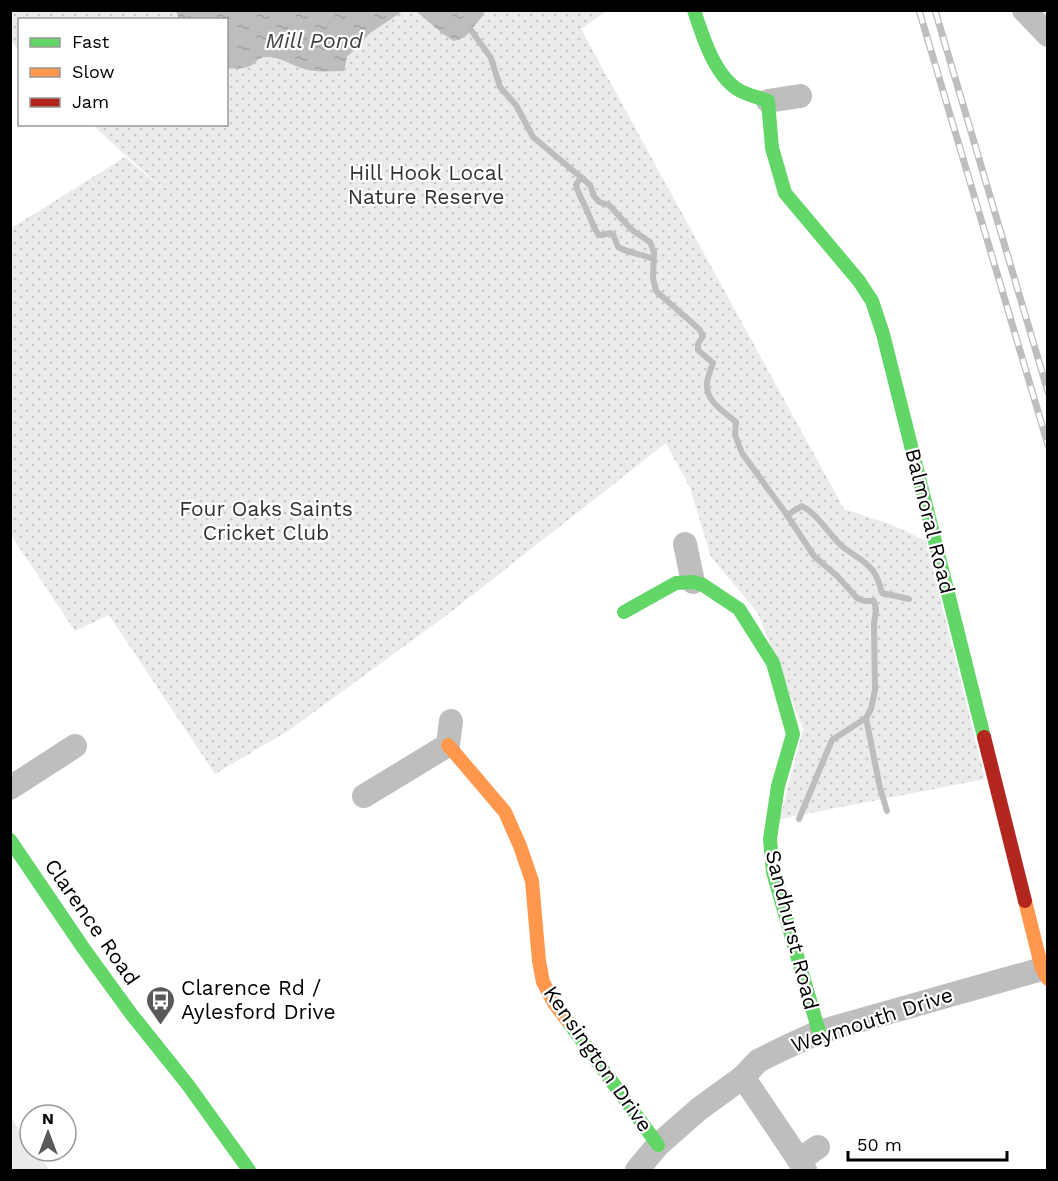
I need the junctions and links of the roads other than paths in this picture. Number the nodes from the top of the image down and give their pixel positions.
1 (694, 10) edge
2 (800, 96) dead end
3 (768, 101) junction
4 (685, 544) dead end
5 (693, 582) junction
6 (624, 612) dead end
7 (451, 721) dead end
8 (448, 745) junction
9 (75, 746) dead end
10 (10, 789) edge
11 (364, 796) dead end
12 (10, 840) edge
13 (1045, 974) edge
14 (819, 1032) junction
15 (743, 1077) junction
16 (658, 1145) junction
17 (807, 1159) edge
18 (249, 1170) edge
19 (637, 1170) edge

1 - 3 street
2 - 3 street
3 - 13 street, Balmoral Road
4 - 5 street
5 - 6 street
5 - 14 street, Sandhurst Road
7 - 8 street
8 - 11 street
8 - 16 street, Kensington Drive
9 - 10 street
12 - 18 street, Clarence Road
13 - 14 street, Weymouth Drive
14 - 15 street, Weymouth Drive
15 - 16 street, Weymouth Drive
15 - 17 street
16 - 19 street, Weymouth Drive

